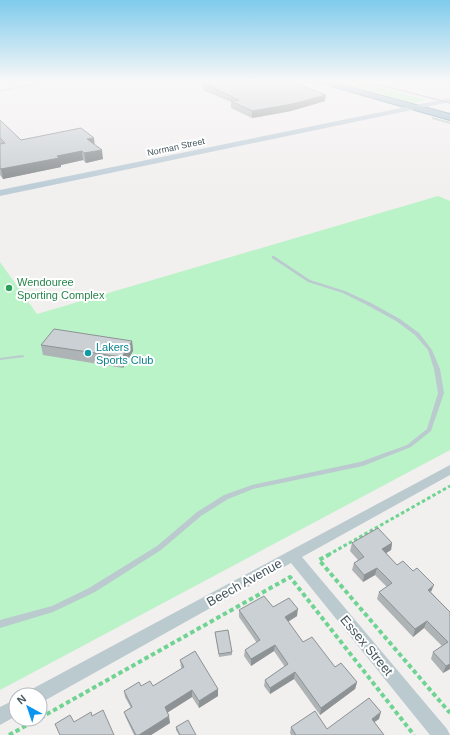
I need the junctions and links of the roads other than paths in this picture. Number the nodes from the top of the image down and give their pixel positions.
1 (374, 116) edge
2 (433, 118) dead end
3 (450, 123) edge
4 (0, 193) edge
5 (273, 257) dead end
6 (22, 356) dead end
7 (0, 359) edge
8 (450, 469) edge
9 (293, 556) junction
10 (0, 624) edge
11 (48, 690) edge
12 (441, 735) edge

1 - 4 main road, Norman Street
2 - 3 lane
5 - 10 lane
6 - 7 lane
8 - 9 street, Beech Avenue
9 - 11 street, Beech Avenue
9 - 12 street, Essex Street

